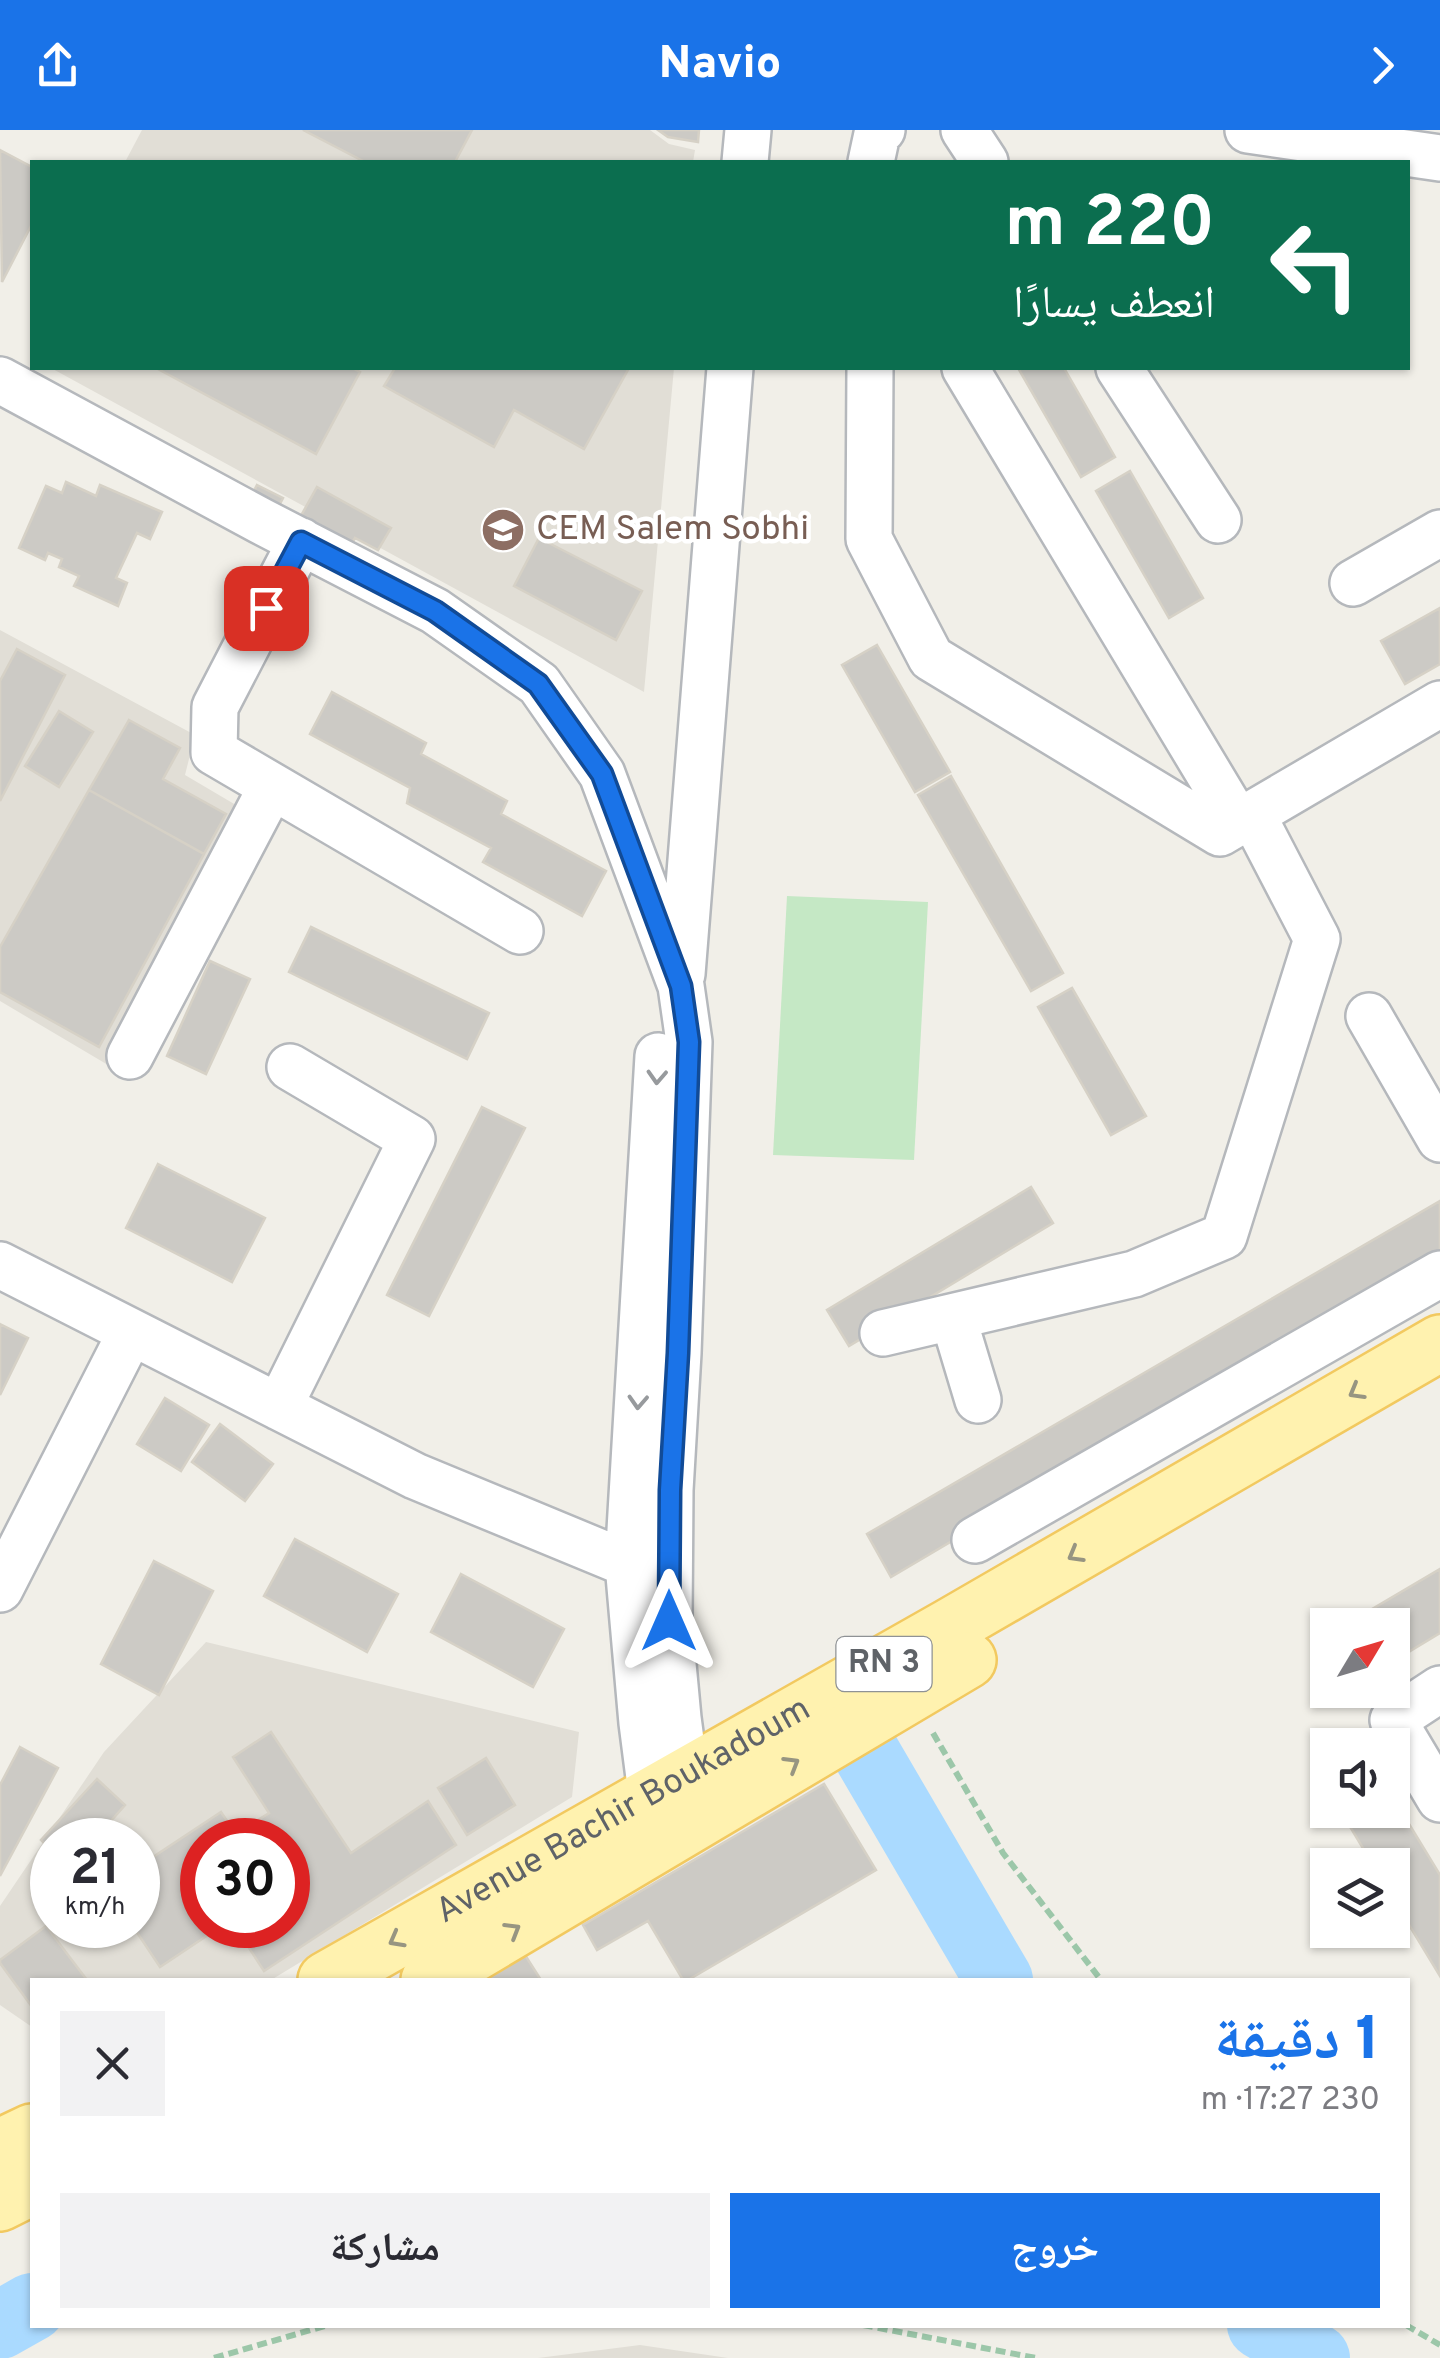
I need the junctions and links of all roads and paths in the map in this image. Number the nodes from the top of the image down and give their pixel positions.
1 (748, 130) edge
2 (882, 130) edge
3 (964, 130) edge
4 (1248, 130) edge
5 (1440, 158) edge
6 (745, 160) edge
7 (872, 160) edge
8 (984, 160) edge
9 (730, 370) edge
10 (870, 370) edge
11 (966, 370) edge
12 (1120, 370) edge
13 (0, 380) edge
14 (1218, 520) dead end
15 (1440, 533) edge
16 (301, 542) junction
17 (1352, 584) dead end
18 (1440, 704) edge
19 (272, 786) junction
20 (1245, 818) junction
21 (520, 932) dead end
22 (681, 986) junction
23 (1368, 1016) dead end
24 (130, 1056) dead end
25 (290, 1067) dead end
26 (1440, 1139) edge
27 (0, 1265) edge
28 (1440, 1274) edge
29 (953, 1317) junction
30 (131, 1332) junction
31 (883, 1333) dead end
32 (1440, 1343) edge
33 (1440, 1384) edge
34 (978, 1400) dead end
35 (279, 1407) junction
36 (15, 1523) edge
37 (976, 1540) dead end
38 (649, 1562) junction
39 (0, 1588) edge
40 (1440, 1689) edge
41 (910, 1694) junction
42 (660, 1720) junction
43 (1440, 1798) edge
44 (683, 1799) junction
45 (600, 1825) junction
46 (330, 1978) edge
47 (432, 1978) edge
48 (1098, 1978) edge
49 (30, 2133) edge
50 (0, 2147) edge
51 (30, 2189) edge
52 (0, 2203) edge
53 (1410, 2327) edge
54 (318, 2328) edge
55 (879, 2328) edge
56 (1440, 2345) edge
57 (214, 2358) edge
58 (1036, 2358) edge

1 - 6 street
2 - 7 street
3 - 8 street
4 - 5 street
9 - 22 street
10 - 20 street
11 - 20 street
12 - 14 street
13 - 16 street
15 - 17 street
16 - 19 street
16 - 22 street
18 - 20 street
19 - 21 street
19 - 24 street
20 - 29 street
22 - 38 street
23 - 26 street
25 - 35 street
27 - 30 street
28 - 37 street
29 - 31 street
29 - 34 street
30 - 35 street
30 - 36 street
32 -> 44 main road, Avenue Bachir Boukadoum / RN 3
33 - 41 main road, Avenue Bachir Boukadoum / RN 3
35 - 38 street
36 - 39 street
38 - 42 street
38 - 42 street
40 - 43 street
44 -> 41 main road, Avenue Bachir Boukadoum / RN 3
41 - 48 path
42 - 44 street
42 - 44 street
42 - 45 street
44 - 45 main road, Avenue Bachir Boukadoum / RN 3
47 -> 44 main road, Avenue Bachir Boukadoum / RN 3
45 -> 46 main road, Avenue Bachir Boukadoum / RN 3
49 - 50 main road
51 - 52 main road
53 - 56 path
54 - 57 path
55 - 58 path

